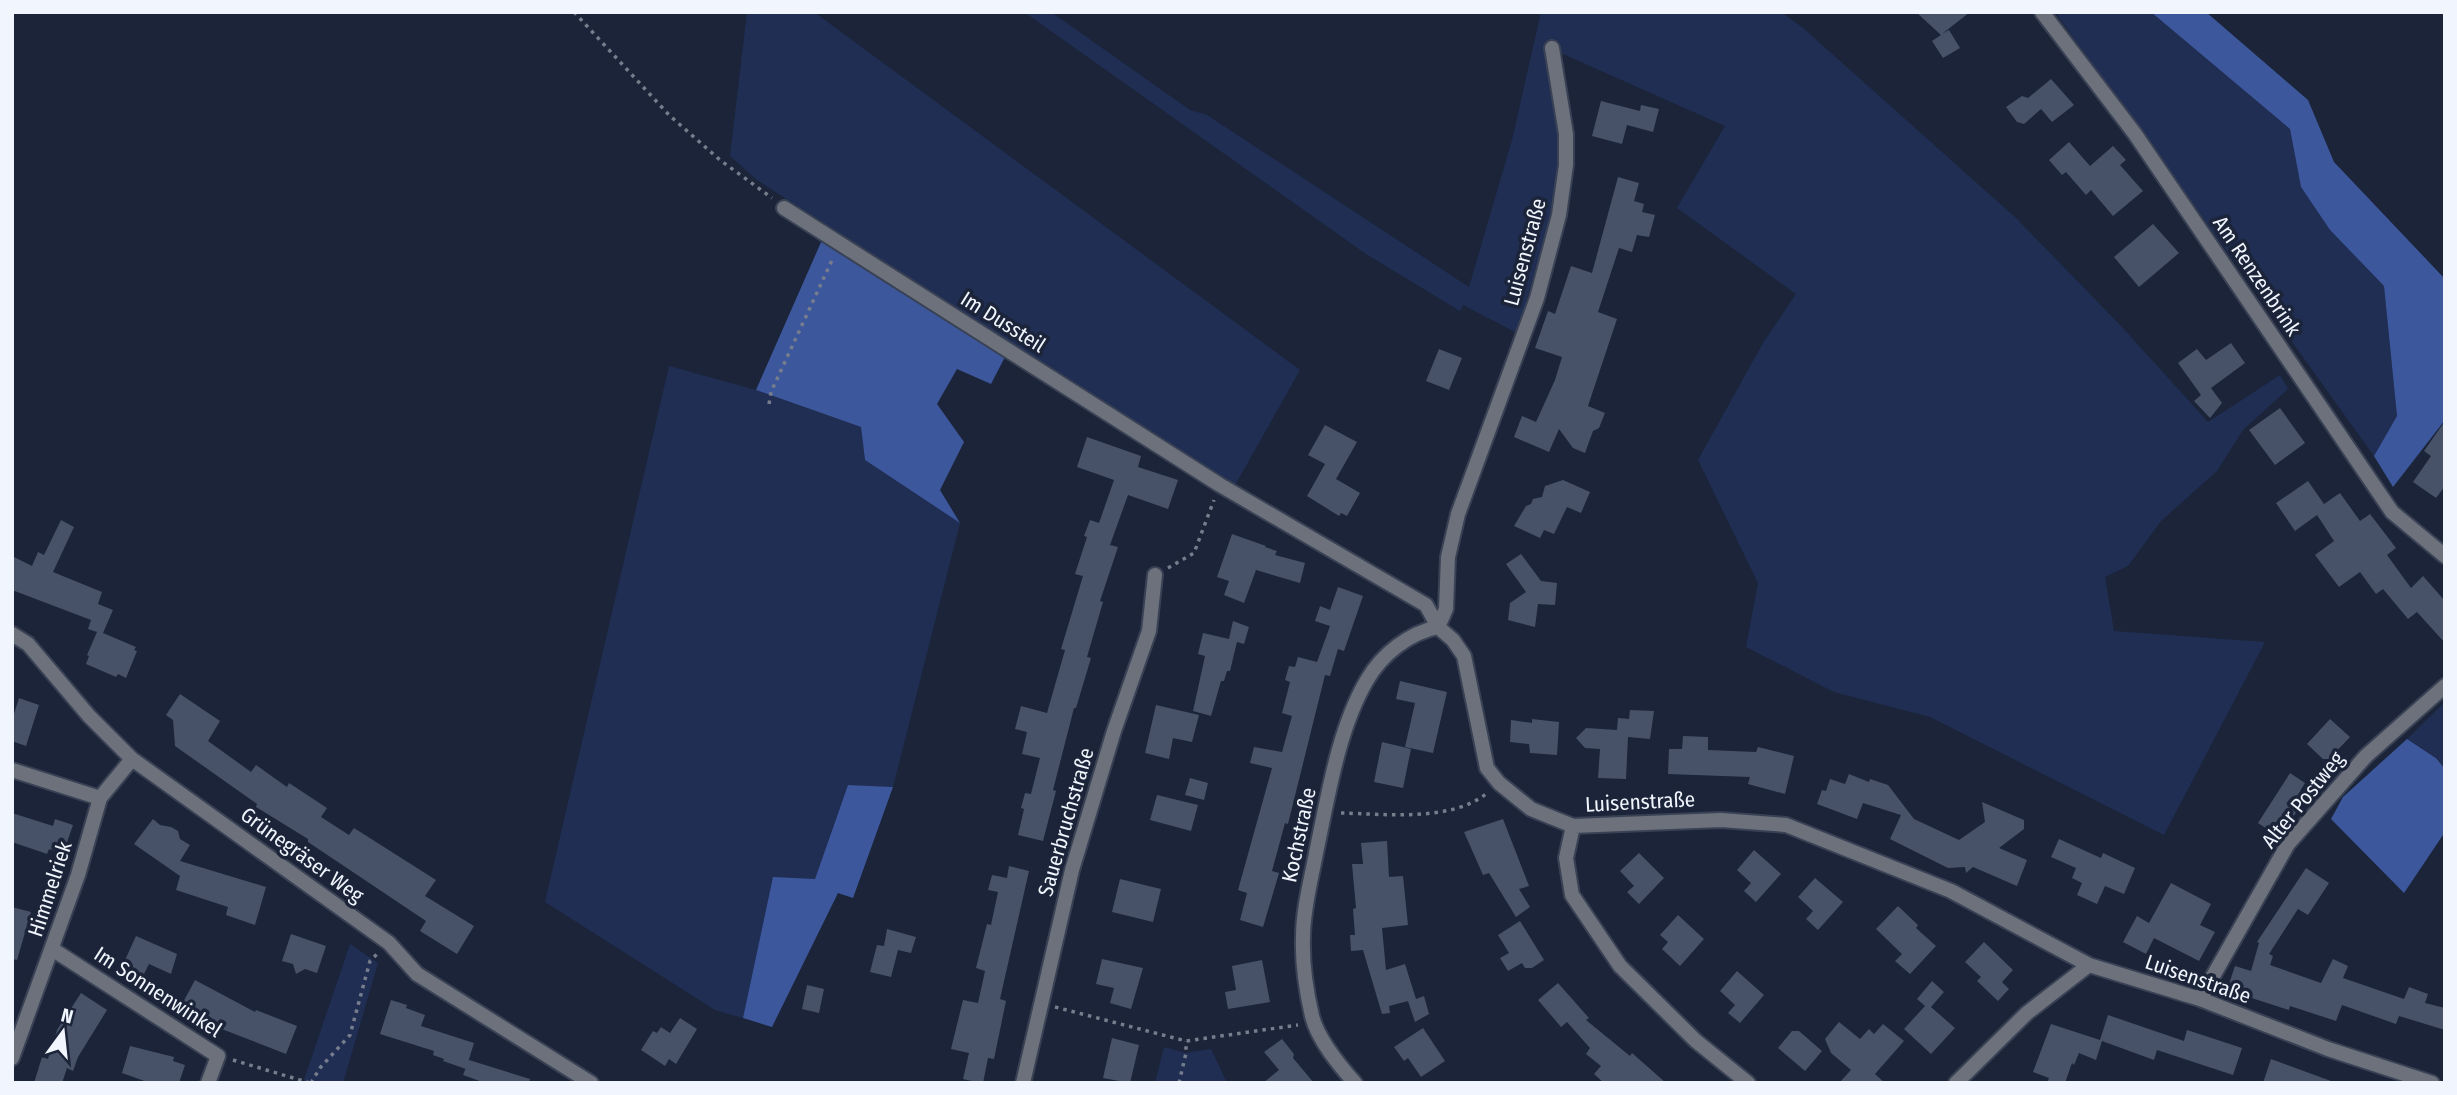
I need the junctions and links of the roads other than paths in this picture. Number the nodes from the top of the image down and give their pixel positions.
1 (2042, 12) edge
2 (1552, 48) dead end
3 (784, 208) road end
4 (2445, 556) edge
5 (1155, 575) road end
6 (1438, 627) junction
7 (12, 634) edge
8 (2445, 686) edge
9 (132, 759) junction
10 (12, 770) edge
11 (100, 798) junction
12 (1573, 826) junction
13 (52, 949) junction
14 (2090, 965) junction
15 (2200, 999) junction
16 (17, 1030) edge
17 (12, 1058) edge
18 (208, 1083) edge
19 (591, 1083) edge
20 (1023, 1083) edge
21 (1355, 1083) edge
22 (1748, 1083) edge
23 (1956, 1083) edge
24 (2432, 1083) edge

1 - 4 street, Am Renzenbrink
2 - 6 street, Luisenstraße
3 - 6 street, Im Dussteil
5 - 20 street, Sauerbruchstraße
6 - 12 street, Luisenstraße
6 - 21 street, Kochstraße
7 - 9 street, Grünegräser Weg
8 - 15 street, Alter Postweg
9 - 11 street, Himmelriek
9 - 19 street, Grünegräser Weg
10 - 11 street
11 - 13 street, Himmelriek
12 - 14 street, Luisenstraße
12 - 22 street
13 - 16 street, Himmelriek
13 - 18 street, Im Sonnenwinkel
14 - 15 street, Luisenstraße
14 - 23 street
15 - 24 street, Luisenstraße
16 - 17 street, Himmelriek

